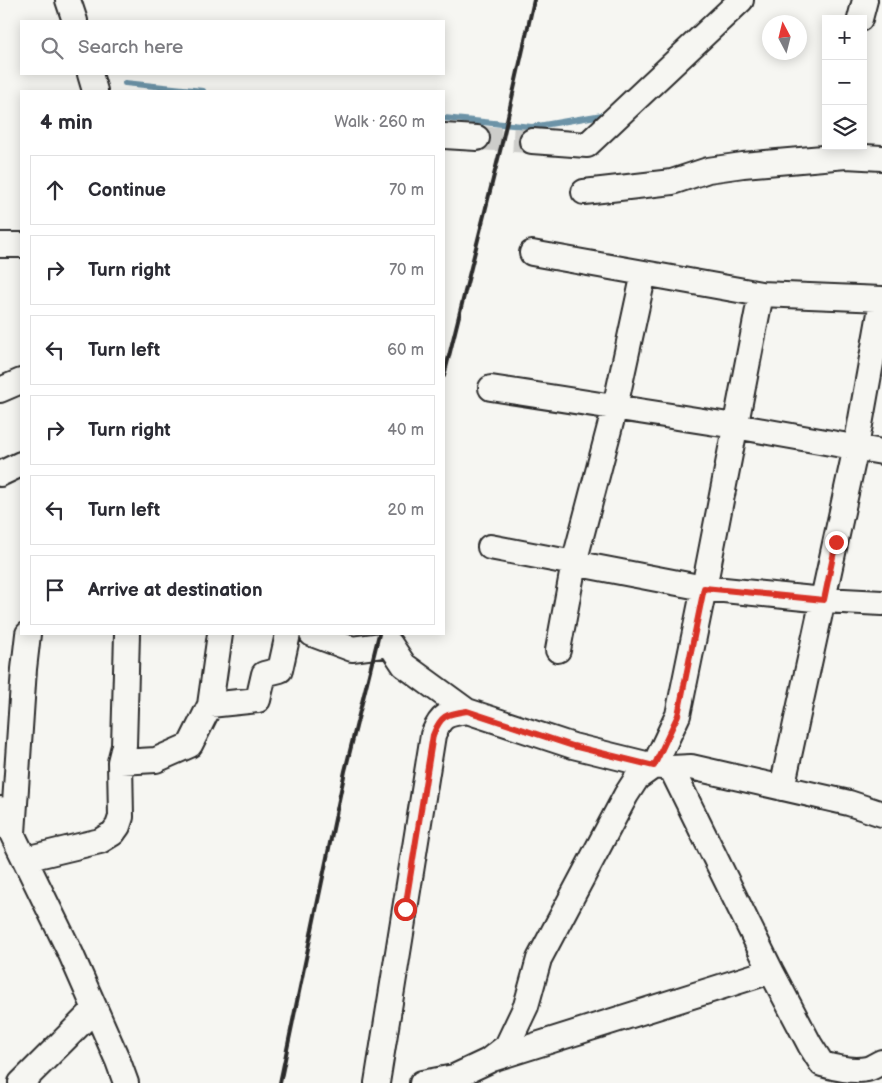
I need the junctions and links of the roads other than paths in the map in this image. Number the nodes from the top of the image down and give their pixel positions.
1 (68, 0) edge
2 (741, 0) edge
3 (865, 0) edge
4 (861, 15) edge
5 (75, 20) edge
6 (90, 75) edge
7 (95, 90) edge
8 (445, 136) edge
9 (477, 138) tunnel mouth
10 (532, 141) tunnel mouth
11 (838, 151) edge
12 (882, 158) edge
13 (584, 192) dead end
14 (20, 245) edge
15 (0, 246) edge
16 (532, 253) dead end
17 (644, 273) junction
18 (761, 294) junction
19 (882, 301) edge
20 (20, 381) edge
21 (491, 388) dead end
22 (0, 390) edge
23 (615, 407) junction
24 (735, 426) junction
25 (856, 447) junction
26 (882, 452) edge
27 (20, 464) edge
28 (0, 474) edge
29 (490, 547) dead end
30 (574, 563) junction
31 (704, 588) junction
32 (824, 600) junction
33 (882, 603) edge
34 (28, 635) edge
35 (127, 635) edge
36 (220, 635) edge
37 (288, 635) edge
38 (314, 635) edge
39 (558, 650) dead end
40 (210, 704) junction
41 (467, 711) junction
42 (120, 762) junction
43 (662, 767) junction
44 (782, 788) junction
45 (0, 809) edge
46 (882, 814) edge
47 (13, 835) junction
48 (25, 859) junction
49 (771, 971) junction
50 (95, 1009) junction
51 (488, 1061) junction
52 (882, 1062) edge
53 (21, 1083) edge
54 (126, 1083) edge
55 (377, 1083) edge
56 (422, 1083) edge

1 - 5 street
2 - 10 street
3 - 4 street
6 - 7 street
8 - 9 street
11 - 12 street
11 - 13 street
14 - 15 street
16 - 17 street
17 - 18 street
17 - 23 street
18 - 19 street
18 - 24 street
19 - 25 street
20 - 22 street
21 - 23 street
23 - 24 street
23 - 30 street
24 - 25 street
24 - 31 street
25 - 26 street
25 - 32 street
27 - 28 street
29 - 30 street
30 - 31 street
30 - 39 street
31 - 32 street
31 - 43 street
32 - 33 street
32 - 44 street
34 - 47 street
35 - 42 street
36 - 40 street
37 - 40 street
38 - 41 street
40 - 42 street
41 - 43 street
41 - 55 street
42 - 48 street
43 - 44 street
43 - 49 street
43 - 51 street
44 - 46 street
45 - 47 street
47 - 48 street
48 - 50 street
49 - 51 street
49 - 52 street
50 - 53 street
50 - 54 street
51 - 56 street

